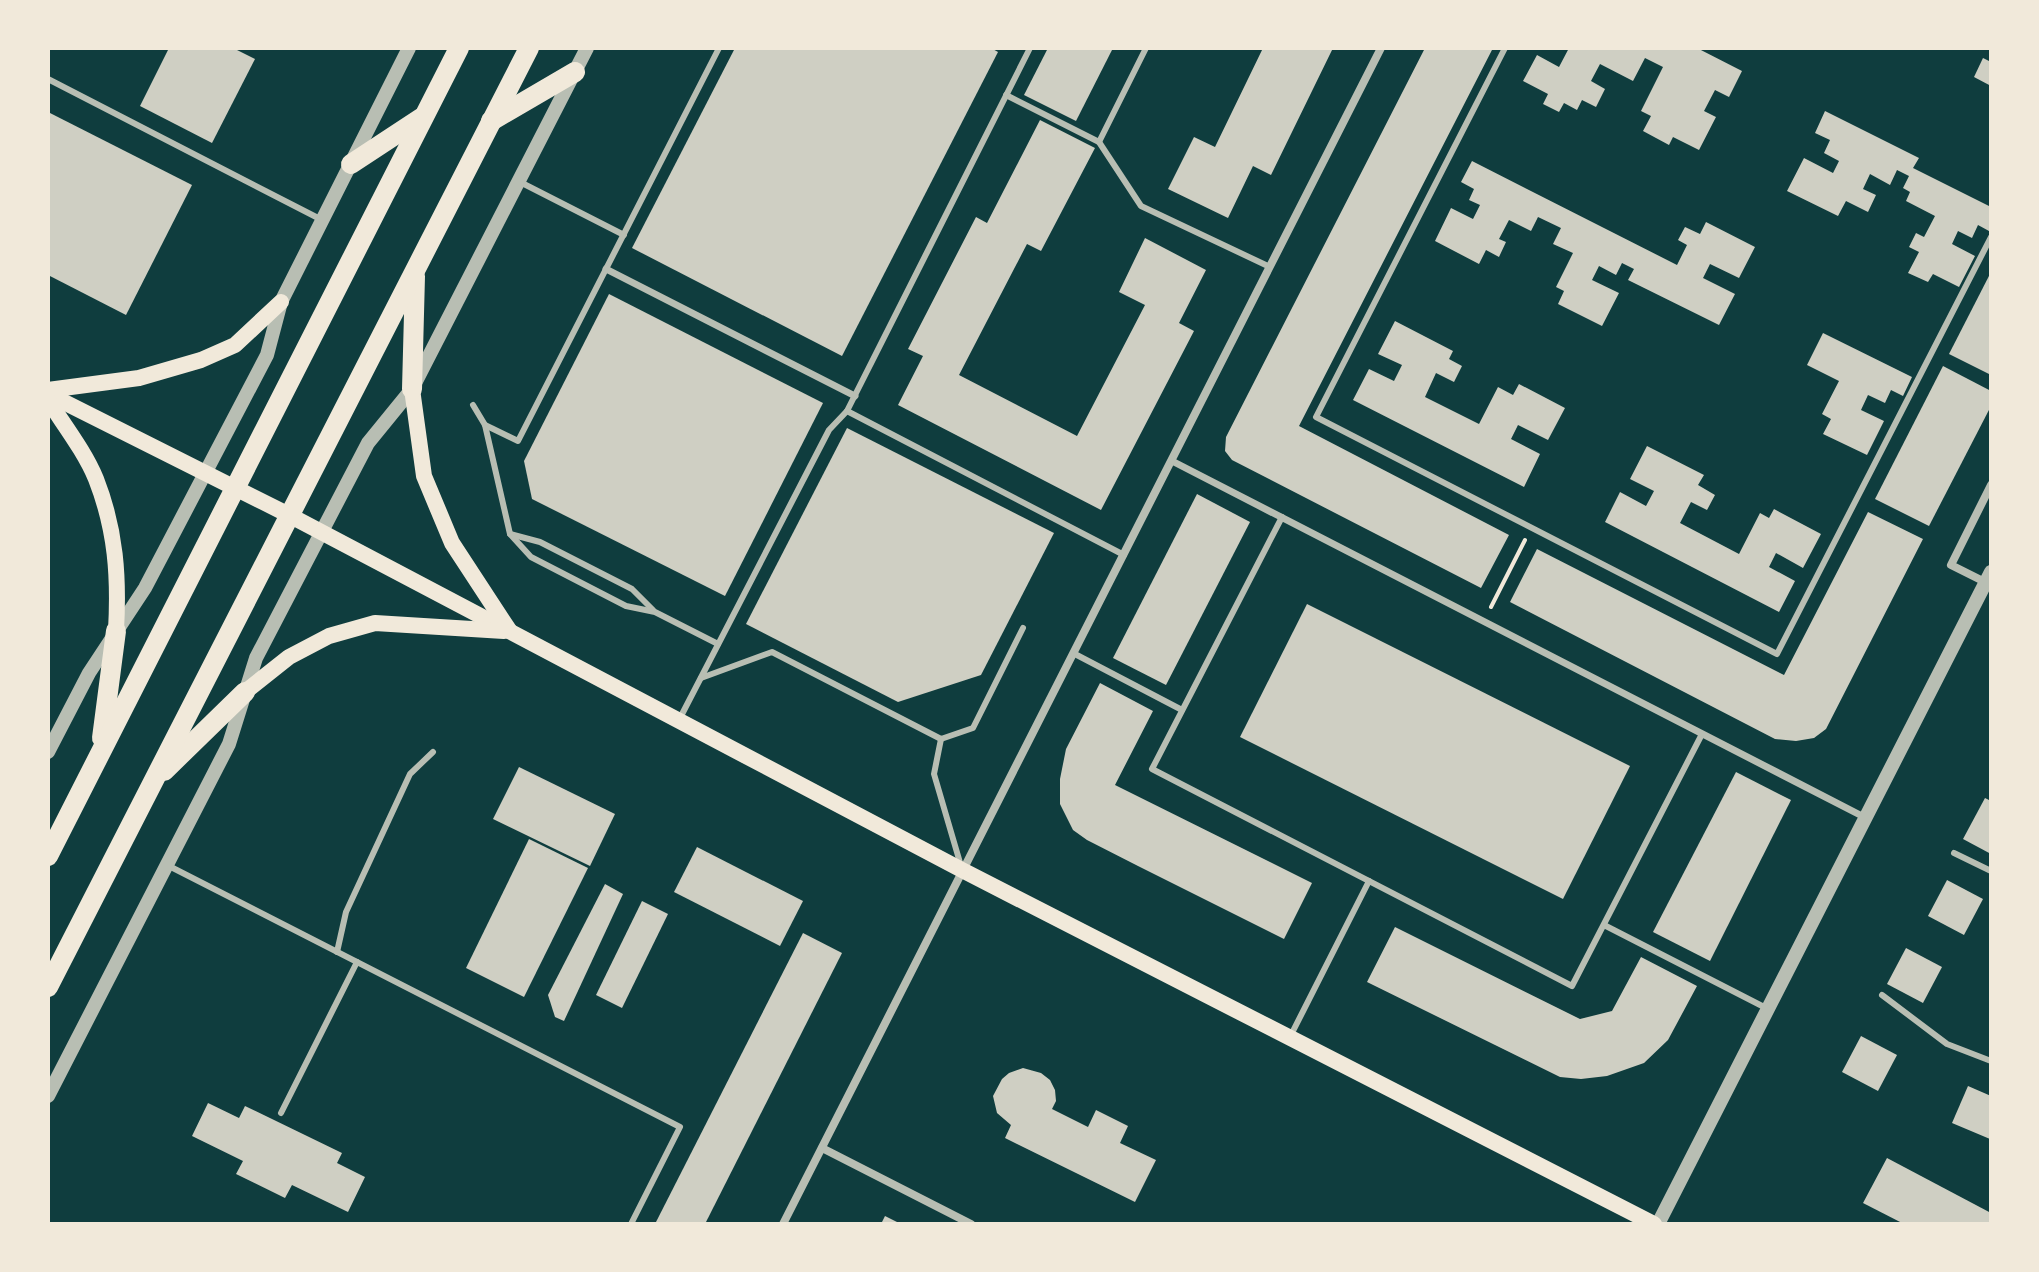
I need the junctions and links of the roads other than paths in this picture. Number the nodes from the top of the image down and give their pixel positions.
1 (409, 48) edge
2 (459, 48) edge
3 (529, 48) edge
4 (587, 48) edge
5 (719, 48) edge
6 (1030, 48) edge
7 (1146, 48) edge
8 (1381, 48) edge
9 (1505, 48) edge
10 (575, 72) junction
11 (48, 79) edge
12 (1006, 95) junction
13 (424, 116) junction
14 (491, 121) junction
15 (1099, 142) junction
16 (351, 164) junction
17 (519, 182) junction
18 (323, 220) junction
19 (624, 235) junction
20 (1991, 237) edge
21 (1270, 267) junction
22 (415, 268) junction
23 (606, 269) junction
24 (281, 302) junction
25 (412, 389) junction
26 (48, 394) edge
27 (855, 396) junction
28 (473, 405) dead end
29 (847, 411) junction
30 (485, 425) junction
31 (1172, 461) junction
32 (205, 473) junction
33 (1991, 485) edge
34 (235, 488) junction
35 (289, 515) junction
36 (1282, 517) junction
37 (321, 532) junction
38 (510, 534) junction
39 (1124, 555) junction
40 (1988, 577) edge
41 (655, 612) junction
42 (1023, 628) dead end
43 (116, 631) junction
44 (510, 631) junction
45 (718, 644) junction
46 (1073, 653) junction
47 (701, 678) junction
48 (245, 692) junction
49 (1182, 710) junction
50 (679, 720) junction
51 (1702, 734) junction
52 (941, 739) junction
53 (48, 752) edge
54 (433, 752) dead end
55 (100, 755) junction
56 (152, 783) junction
57 (1866, 818) junction
58 (1954, 853) dead end
59 (48, 856) edge
60 (167, 865) junction
61 (962, 870) junction
62 (1991, 871) edge
63 (1369, 881) junction
64 (1604, 925) junction
65 (337, 952) junction
66 (357, 962) junction
67 (48, 987) edge
68 (1882, 995) dead end
69 (1768, 1009) junction
70 (1289, 1037) junction
71 (1991, 1061) edge
72 (48, 1096) edge
73 (281, 1113) dead end
74 (822, 1148) junction
75 (631, 1224) edge
76 (783, 1224) edge
77 (971, 1224) edge
78 (1656, 1224) edge

1 - 16 street
2 - 13 main road
3 - 14 main road
4 - 10 street
5 - 19 lane
6 - 12 lane
7 - 15 lane
8 - 21 street
9 - 20 lane
10 - 14 main road
10 - 17 street
11 - 18 lane
12 - 15 lane
12 - 27 lane
13 - 16 main road
13 - 34 main road
14 - 22 main road
15 - 21 lane
16 - 18 street
17 - 19 lane
17 - 25 street
18 - 24 street
19 - 23 lane
21 - 31 street
22 - 25 main road
22 - 35 main road
23 - 27 street
23 - 30 lane
24 - 26 main road
24 - 32 street
25 - 37 street
25 - 44 main road
26 - 32 main road
26 - 43 main road
27 - 29 lane
28 - 30 lane
29 - 39 lane
29 - 45 lane
30 - 38 lane
31 - 36 street
31 - 39 street
32 - 34 main road
32 - 43 street
33 - 40 street
34 - 35 main road
34 - 55 main road
35 - 37 main road
35 - 56 main road
36 - 49 lane
36 - 51 street
37 - 44 main road
37 - 48 street
38 - 41 lane
38 - 41 lane
39 - 46 street
40 - 57 street
41 - 45 lane
42 - 52 lane
43 - 53 street
43 - 55 main road
44 - 48 main road
44 - 50 main road
45 - 47 lane
46 - 49 lane
46 - 61 street
47 - 50 lane
47 - 52 lane
48 - 56 main road
48 - 60 street
49 - 63 lane
50 - 61 main road
51 - 57 street
51 - 64 lane
52 - 61 lane
54 - 65 lane
55 - 59 main road
56 - 67 main road
57 - 69 street
58 - 62 lane
60 - 65 lane
60 - 72 street
61 - 70 main road
61 - 74 street
63 - 64 lane
63 - 70 lane
64 - 69 lane
65 - 66 lane
66 - 73 lane
66 - 75 lane
68 - 71 lane
69 - 78 street
70 - 78 main road
74 - 76 street
74 - 77 street

